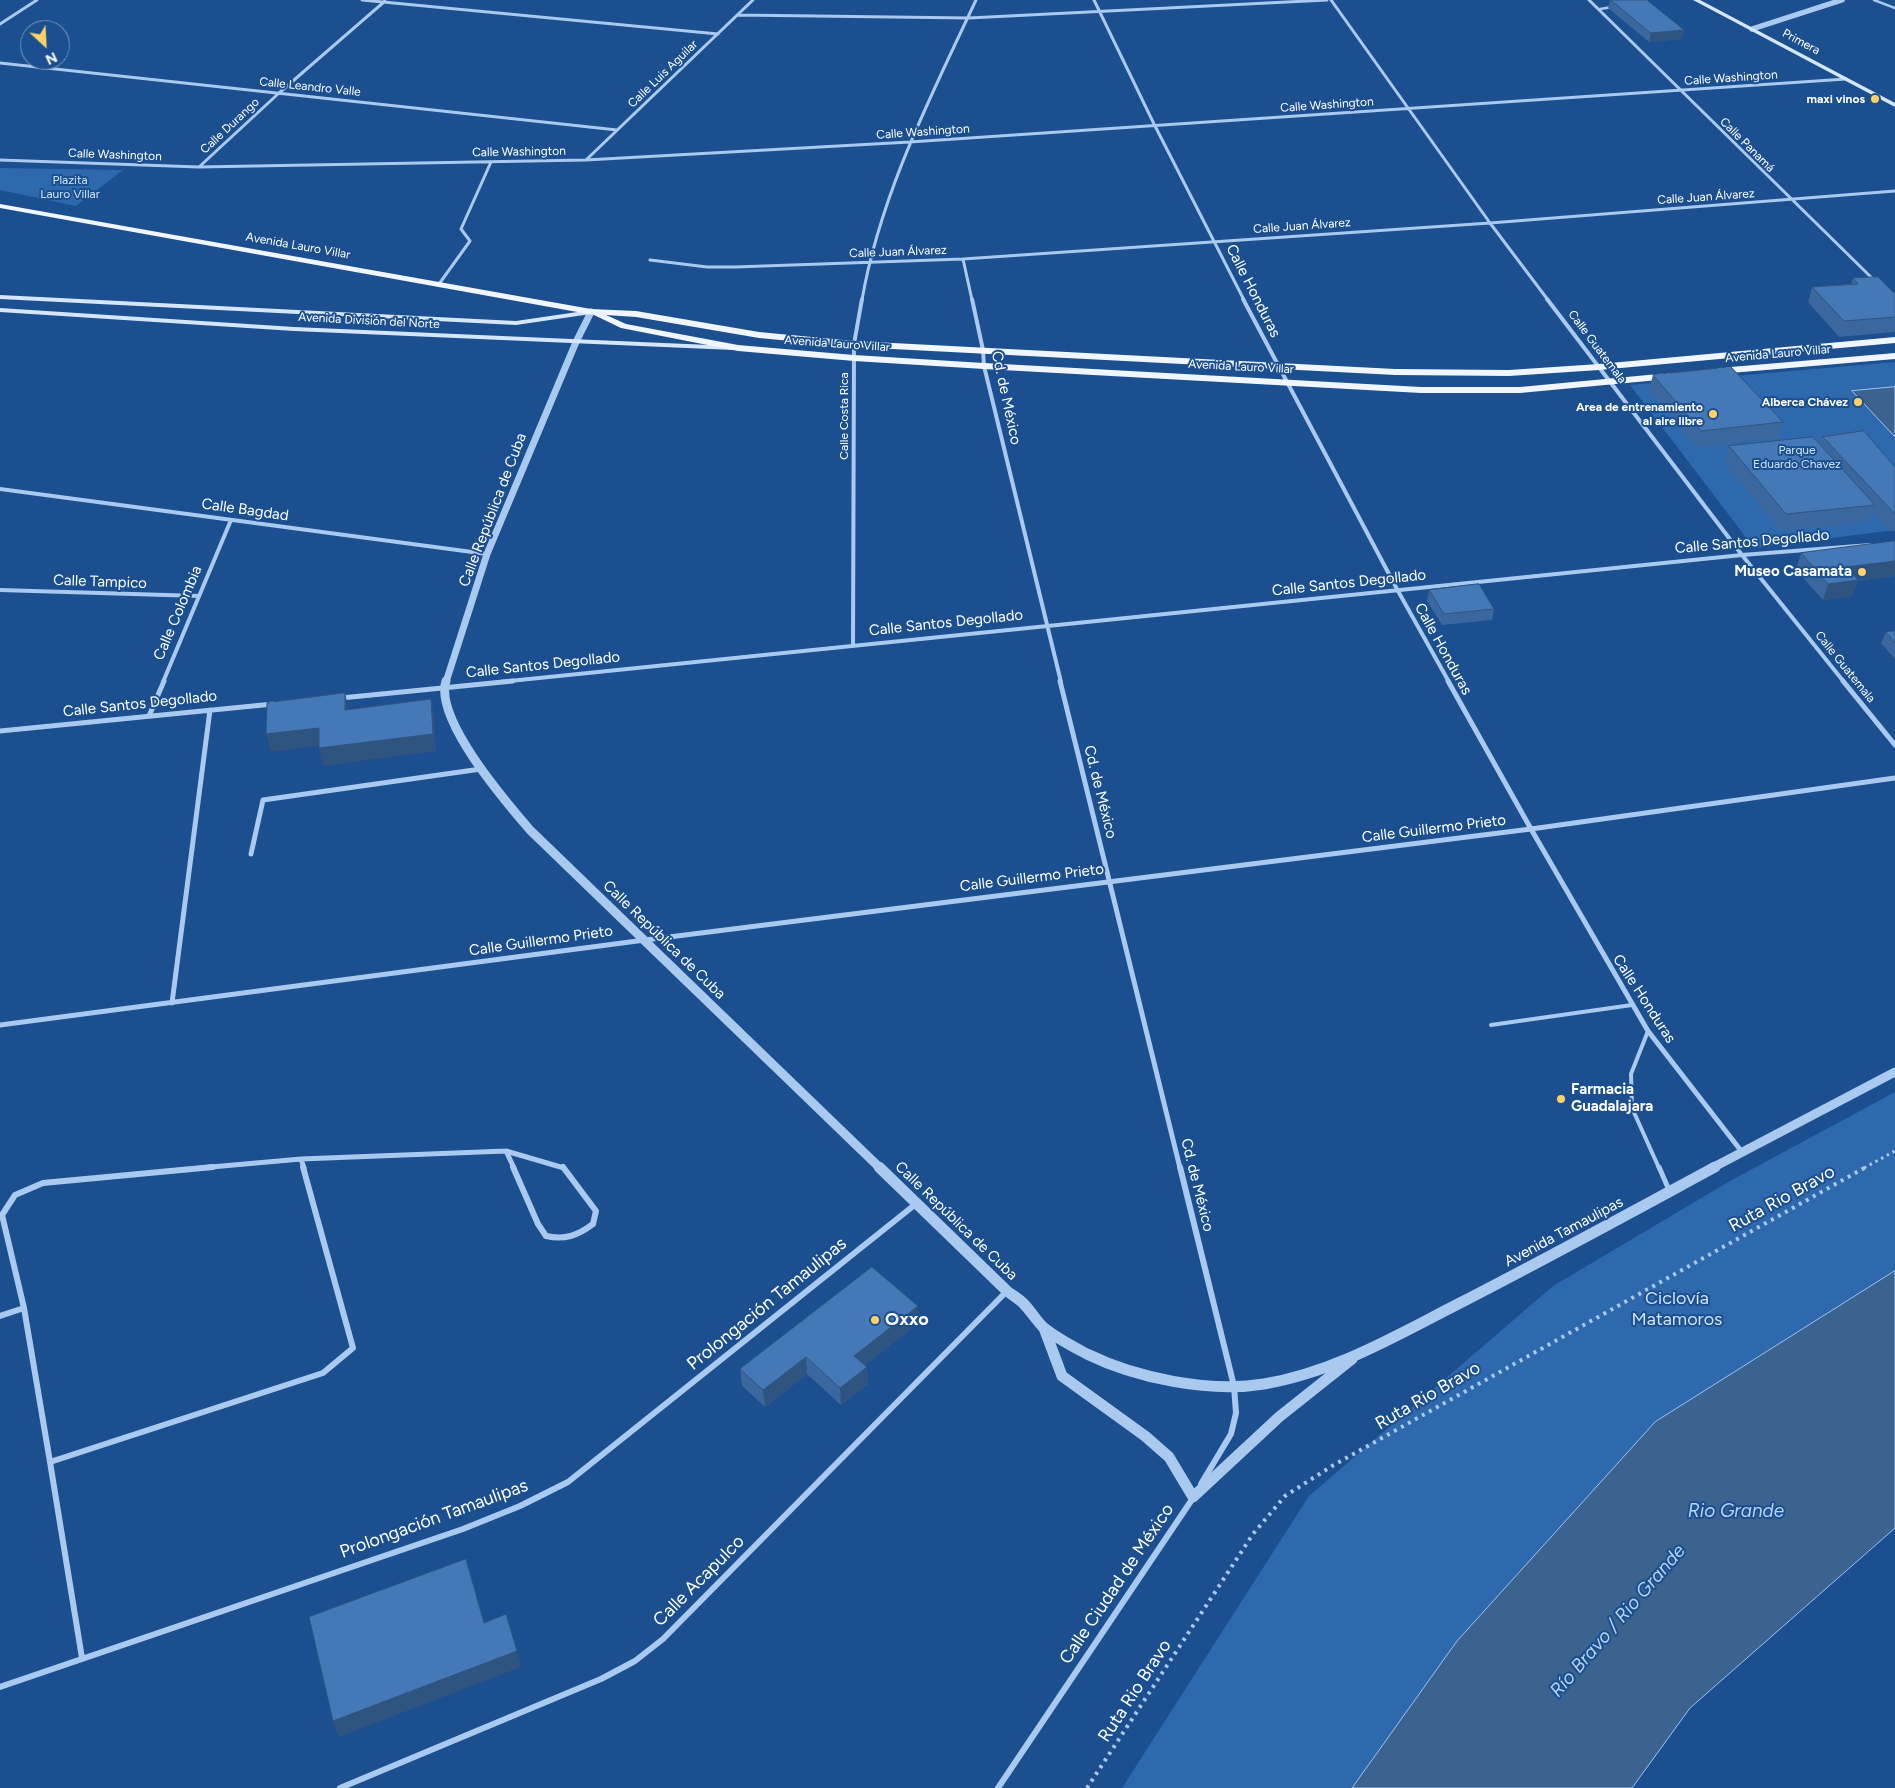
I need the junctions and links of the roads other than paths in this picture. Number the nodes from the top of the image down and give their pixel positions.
1 (37, 0) edge
2 (362, 0) edge
3 (753, 0) edge
4 (976, 0) edge
5 (1094, 0) edge
6 (1327, 0) edge
7 (1331, 0) edge
8 (1589, 0) edge
9 (1696, 0) edge
10 (1842, 0) edge
11 (1874, 0) edge
12 (385, 1) edge
13 (1617, 6) edge
14 (1895, 8) edge
15 (1600, 9) junction
16 (1099, 11) junction
17 (737, 15) junction
18 (969, 18) junction
19 (0, 24) edge
20 (1752, 29) junction
21 (718, 34) junction
22 (0, 63) edge
23 (1846, 79) junction
24 (1679, 90) junction
25 (279, 93) junction
26 (1895, 105) edge
27 (1408, 108) junction
28 (1154, 124) junction
29 (618, 130) junction
30 (910, 142) junction
31 (0, 160) edge
32 (586, 160) junction
33 (491, 162) junction
34 (199, 167) junction
35 (1895, 191) edge
36 (1792, 200) junction
37 (0, 206) edge
38 (1490, 223) junction
39 (1216, 242) junction
40 (963, 259) junction
41 (650, 260) dead end
42 (868, 264) junction
43 (439, 284) junction
44 (1881, 287) edge
45 (0, 297) edge
46 (0, 310) edge
47 (307, 312) junction
48 (591, 312) junction
49 (294, 329) junction
50 (1895, 340) edge
51 (576, 342) junction
52 (854, 344) junction
53 (738, 348) junction
54 (983, 350) junction
55 (1895, 356) edge
56 (854, 358) junction
57 (984, 366) junction
58 (1279, 366) junction
59 (1599, 367) junction
60 (1708, 372) edge
61 (1679, 375) edge
62 (1610, 381) junction
63 (1286, 382) junction
64 (0, 489) edge
65 (231, 520) junction
66 (1876, 544) edge
67 (487, 554) junction
68 (1742, 554) junction
69 (0, 590) edge
70 (1398, 591) junction
71 (199, 596) junction
72 (1046, 626) junction
73 (853, 646) junction
74 (444, 688) junction
75 (337, 698) edge
76 (278, 703) edge
77 (210, 710) junction
78 (149, 716) junction
79 (0, 731) edge
80 (1895, 745) edge
81 (481, 769) junction
82 (1895, 778) edge
83 (1531, 830) junction
84 (251, 854) dead end
85 (1109, 881) junction
86 (645, 940) junction
87 (172, 1003) junction
88 (1632, 1005) junction
89 (0, 1025) edge
90 (1491, 1025) dead end
91 (1648, 1031) junction
92 (1895, 1072) edge
93 (506, 1151) junction
94 (1742, 1152) junction
95 (301, 1159) junction
96 (1670, 1192) junction
97 (917, 1203) junction
98 (1007, 1291) junction
99 (24, 1308) junction
100 (0, 1316) edge
101 (1044, 1327) junction
102 (1362, 1351) junction
103 (1234, 1386) junction
104 (50, 1462) junction
105 (1193, 1498) junction
106 (82, 1658) junction
107 (0, 1687) edge
108 (340, 1788) edge
109 (998, 1788) edge

1 - 19 street
2 - 12 street
3 - 17 street, Calle Luis Aguilar
4 - 18 street, Calle Costa Rica
5 - 16 street, Calle Honduras
6 - 16 street
7 - 27 street, Calle Guatemala
8 - 15 street, Calle Panamá
9 - 20 main road, Primera
10 - 20 street
11 - 14 lane
12 - 21 street
12 - 25 street, Calle Durango
13 - 15 lane
15 - 24 street, Calle Panamá
16 - 18 street
16 - 28 street, Calle Honduras
17 - 18 street
17 - 21 street, Calle Luis Aguilar
18 - 30 street, Calle Costa Rica
20 - 23 main road, Primera
21 - 29 street, Calle Luis Aguilar
22 - 25 street, Calle Leandro Valle
23 - 24 street, Calle Washington
23 - 26 main road, Primera
24 - 27 street, Calle Washington
24 - 36 street, Calle Panamá
25 - 29 street, Calle Leandro Valle
25 - 34 street, Calle Durango
27 - 28 street, Calle Washington
27 - 38 street, Calle Guatemala
28 - 30 street, Calle Washington
28 - 39 street, Calle Honduras
29 - 32 street, Calle Luis Aguilar
30 - 32 street, Calle Washington
30 - 42 street, Calle Costa Rica
31 - 34 street, Calle Washington
32 - 33 street, Calle Washington
33 - 34 street, Calle Washington
33 - 43 street
35 - 36 street, Calle Juan Álvarez
36 - 38 street, Calle Juan Álvarez
36 - 44 street, Calle Panamá
37 - 43 main road, Avenida Lauro Villar
38 - 39 street, Calle Juan Álvarez
38 - 59 street, Calle Guatemala
39 - 40 street, Calle Juan Álvarez
39 - 58 street, Calle Honduras
40 - 42 street, Calle Juan Álvarez
40 - 54 street, Cd. de México
41 - 42 street, Calle Juan Álvarez
42 - 52 street, Calle Costa Rica
43 - 48 main road, Avenida Lauro Villar
45 - 47 main road, Avenida División del Norte
46 - 49 main road, Avenida División del Norte
47 - 48 main road, Avenida División del Norte
47 - 49 main road
48 - 51 street, Calle República de Cuba
48 - 52 main road, Avenida Lauro Villar
48 - 53 main road, Avenida Lauro Villar
49 - 51 main road, Avenida División del Norte
50 - 59 main road, Avenida Lauro Villar
51 - 53 main road, Avenida División del Norte
51 - 67 street, Calle República de Cuba
52 - 54 main road, Avenida Lauro Villar
52 - 56 street, Calle Costa Rica
53 - 56 main road, Avenida Lauro Villar
54 - 57 street, Cd. de México
54 - 58 main road, Avenida Lauro Villar
55 - 60 main road, Avenida Lauro Villar
56 - 57 main road, Avenida Lauro Villar
56 - 73 street, Calle Costa Rica
57 - 63 main road, Avenida Lauro Villar
57 - 72 street, Cd. de México
58 - 59 main road, Avenida Lauro Villar
58 - 63 street, Calle Honduras
59 - 62 street, Calle Guatemala
61 - 62 main road, Avenida Lauro Villar
62 - 63 main road, Avenida Lauro Villar
62 - 68 street, Calle Guatemala
63 - 70 street, Calle Honduras
64 - 65 street, Calle Bagdad
65 - 67 street, Calle Bagdad
65 - 71 street, Calle Colombia
66 - 68 street, Calle Santos Degollado
67 - 74 street, Calle República de Cuba
68 - 70 street, Calle Santos Degollado
68 - 80 street, Calle Guatemala
69 - 71 street, Calle Tampico
70 - 72 street, Calle Santos Degollado
70 - 83 street, Calle Honduras
71 - 78 street, Calle Colombia
72 - 73 street, Calle Santos Degollado
72 - 85 street, Cd. de México
73 - 74 street, Calle Santos Degollado
74 - 75 street, Calle Santos Degollado
74 - 81 street, Calle República de Cuba
76 - 77 street, Calle Santos Degollado
77 - 78 street, Calle Santos Degollado
77 - 87 street
78 - 79 street, Calle Santos Degollado
81 - 84 street
81 - 86 street, Calle República de Cuba
82 - 83 street, Calle Guillermo Prieto
83 - 85 street, Calle Guillermo Prieto
83 - 88 street, Calle Honduras
85 - 86 street, Calle Guillermo Prieto
85 - 103 street, Cd. de México
86 - 87 street, Calle Guillermo Prieto
86 - 97 street, Calle República de Cuba
87 - 89 street, Calle Guillermo Prieto
88 - 90 lane
88 - 91 street, Calle Honduras
91 - 94 street, Calle Honduras
91 - 96 lane
92 - 94 street, Avenida Tamaulipas
93 - 93 street
93 - 95 street
94 - 96 street, Avenida Tamaulipas
95 - 99 street
95 - 104 street
96 - 102 street, Avenida Tamaulipas
97 - 98 street, Calle República de Cuba
97 - 106 street, Prolongación Tamaulipas
98 - 101 street, Calle República de Cuba
98 - 108 street, Calle Acapulco
99 - 100 street
99 - 104 street
101 - 103 street, Calle República de Cuba
101 - 105 street
102 - 103 street, Avenida Tamaulipas
102 - 105 street
103 - 105 street, Calle Ciudad de México
104 - 106 street
105 - 109 street, Calle Ciudad de México
106 - 107 street, Prolongación Tamaulipas

